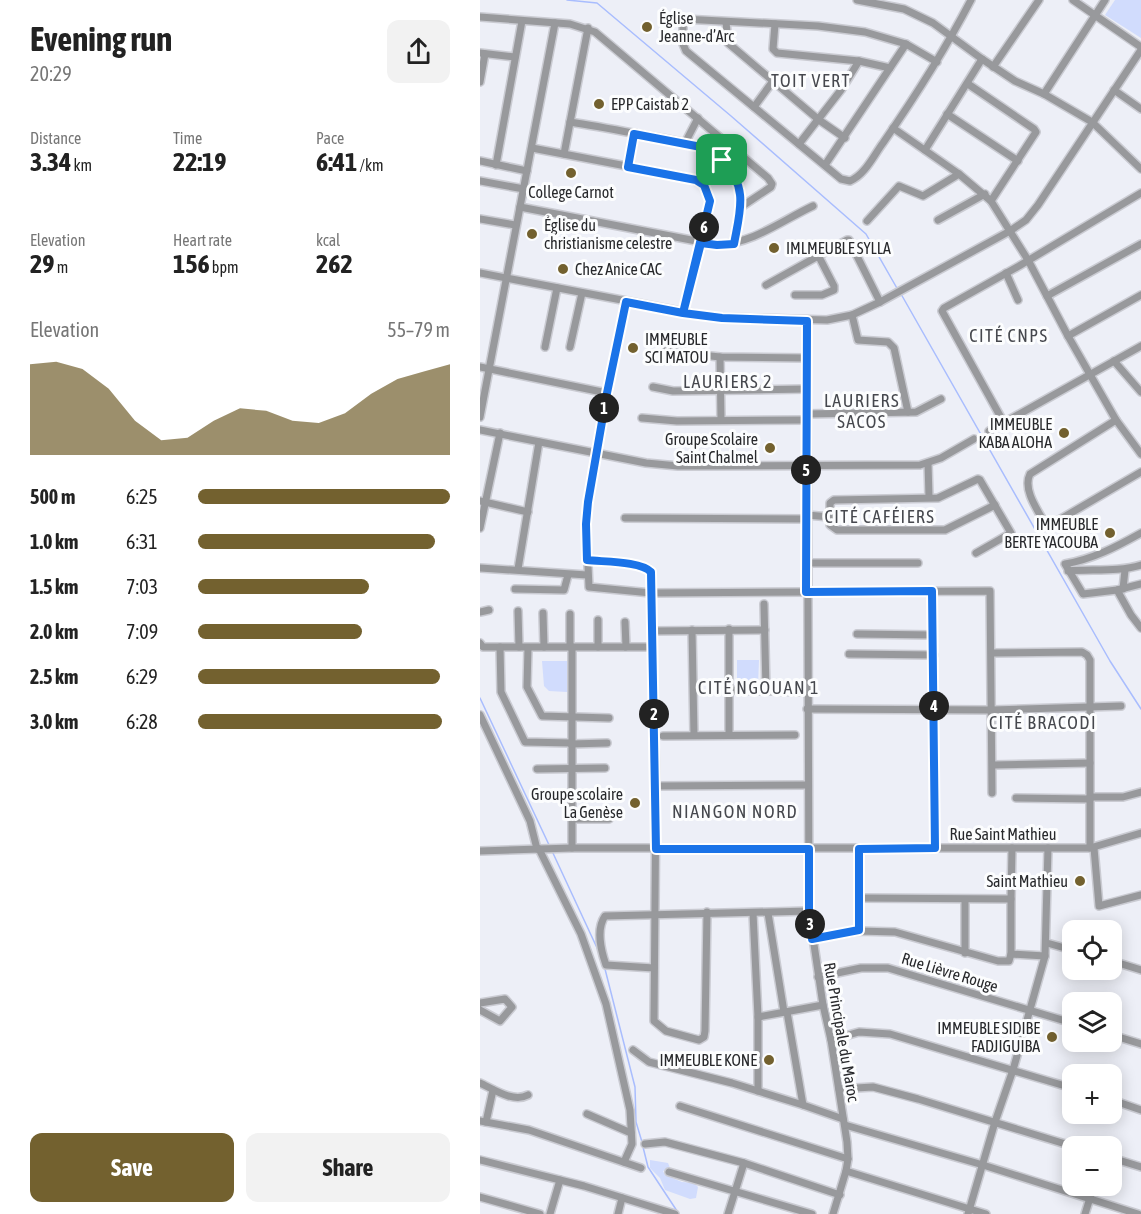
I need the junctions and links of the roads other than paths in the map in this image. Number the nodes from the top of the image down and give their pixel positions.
1 (857, 0) edge
2 (971, 0) edge
3 (1039, 0) edge
4 (1073, 0) edge
5 (1105, 0) edge
6 (1095, 15) junction
7 (480, 17) edge
8 (522, 21) junction
9 (726, 22) junction
10 (555, 23) junction
11 (774, 24) junction
12 (588, 28) junction
13 (952, 36) junction
14 (906, 44) junction
15 (483, 53) edge
16 (1140, 53) edge
17 (515, 57) junction
18 (982, 59) junction
19 (859, 61) junction
20 (937, 62) junction
21 (993, 67) junction
22 (890, 68) junction
23 (772, 81) junction
24 (480, 82) edge
25 (968, 84) junction
26 (1114, 90) junction
27 (1044, 94) junction
28 (754, 106) junction
29 (1141, 109) edge
30 (947, 114) junction
31 (698, 118) junction
32 (819, 120) junction
33 (570, 122) junction
34 (1092, 122) junction
35 (893, 128) junction
36 (634, 134) junction
37 (845, 138) junction
38 (685, 142) junction
39 (799, 144) junction
40 (532, 148) junction
41 (925, 150) junction
42 (564, 154) junction
43 (480, 161) edge
44 (1018, 161) junction
45 (496, 165) junction
46 (825, 165) junction
47 (628, 167) junction
48 (1141, 169) edge
49 (527, 171) junction
50 (959, 174) junction
51 (480, 181) edge
52 (524, 189) junction
53 (1141, 193) edge
54 (985, 194) junction
55 (991, 201) junction
56 (813, 206) dead end
57 (520, 207) junction
58 (741, 207) junction
59 (480, 219) edge
60 (938, 220) dead end
61 (867, 221) dead end
62 (515, 225) junction
63 (1010, 231) junction
64 (701, 243) junction
65 (734, 244) junction
66 (1141, 244) edge
67 (818, 255) junction
68 (1028, 260) junction
69 (480, 273) edge
70 (1006, 273) junction
71 (505, 278) junction
72 (766, 285) dead end
73 (556, 288) junction
74 (582, 293) junction
75 (795, 295) dead end
76 (1141, 295) edge
77 (1047, 296) junction
78 (1018, 300) dead end
79 (626, 302) junction
80 (879, 302) junction
81 (683, 313) junction
82 (852, 315) junction
83 (807, 321) junction
84 (1068, 336) junction
85 (1141, 346) edge
86 (546, 347) dead end
87 (570, 347) dead end
88 (665, 351) dead end
89 (720, 357) junction
90 (807, 358) junction
91 (1113, 361) junction
92 (484, 368) edge
93 (1090, 375) junction
94 (653, 387) dead end
95 (720, 389) junction
96 (806, 389) junction
97 (1141, 392) edge
98 (607, 393) junction
99 (941, 399) dead end
100 (908, 412) junction
101 (480, 417) edge
102 (806, 417) junction
103 (642, 418) dead end
104 (721, 420) junction
105 (1116, 420) junction
106 (1004, 423) junction
107 (480, 430) edge
108 (989, 430) dead end
109 (500, 433) junction
110 (974, 439) dead end
111 (539, 442) junction
112 (597, 453) junction
113 (1141, 454) edge
114 (928, 463) junction
115 (806, 465) junction
116 (1141, 472) edge
117 (929, 497) junction
118 (483, 501) edge
119 (994, 505) junction
120 (528, 512) junction
121 (807, 517) junction
122 (830, 517) junction
123 (625, 518) dead end
124 (480, 528) edge
125 (1141, 533) edge
126 (976, 553) dead end
127 (587, 560) junction
128 (807, 562) junction
129 (918, 563) dead end
130 (1141, 565) edge
131 (480, 568) edge
132 (518, 569) junction
133 (1125, 570) junction
134 (1068, 571) junction
135 (568, 575) junction
136 (587, 575) junction
137 (1141, 584) edge
138 (515, 589) dead end
139 (1120, 590) junction
140 (932, 591) junction
141 (806, 592) junction
142 (651, 593) junction
143 (764, 604) dead end
144 (489, 610) dead end
145 (518, 611) dead end
146 (480, 612) edge
147 (543, 613) dead end
148 (570, 614) dead end
149 (598, 620) dead end
150 (625, 622) dead end
151 (1141, 628) edge
152 (729, 629) junction
153 (692, 630) junction
154 (765, 630) junction
155 (652, 631) junction
156 (857, 634) dead end
157 (933, 635) junction
158 (480, 644) edge
159 (501, 647) junction
160 (519, 647) junction
161 (544, 647) junction
162 (571, 647) junction
163 (598, 647) junction
164 (626, 647) junction
165 (653, 647) junction
166 (528, 648) junction
167 (992, 653) junction
168 (849, 654) dead end
169 (934, 655) junction
170 (729, 690) junction
171 (766, 690) junction
172 (807, 692) junction
173 (1121, 706) dead end
174 (1090, 707) junction
175 (807, 709) junction
176 (934, 709) junction
177 (992, 710) junction
178 (480, 715) edge
179 (571, 717) junction
180 (609, 718) dead end
181 (693, 735) junction
182 (729, 735) junction
183 (795, 735) dead end
184 (663, 736) dead end
185 (571, 743) junction
186 (607, 744) dead end
187 (1090, 763) junction
188 (993, 765) junction
189 (605, 768) dead end
190 (537, 769) dead end
191 (571, 769) junction
192 (808, 785) junction
193 (656, 786) junction
194 (1141, 792) edge
195 (992, 793) dead end
196 (546, 795) dead end
197 (571, 795) junction
198 (605, 795) dead end
199 (1016, 798) dead end
200 (1090, 798) junction
201 (572, 819) junction
202 (609, 819) dead end
203 (1141, 833) edge
204 (572, 848) junction
205 (935, 848) junction
206 (1012, 848) junction
207 (1048, 848) junction
208 (1092, 848) junction
209 (539, 849) junction
210 (656, 849) junction
211 (809, 849) junction
212 (859, 849) junction
213 (480, 851) edge
214 (1141, 895) edge
215 (858, 898) junction
216 (1011, 899) junction
217 (965, 900) junction
218 (809, 911) junction
219 (707, 912) junction
220 (768, 912) junction
221 (753, 913) junction
222 (654, 914) junction
223 (859, 930) junction
224 (812, 939) junction
225 (1047, 943) junction
226 (1062, 947) edge
227 (965, 952) junction
228 (1011, 954) junction
229 (1045, 956) junction
230 (1122, 964) edge
231 (654, 968) junction
232 (1141, 970) edge
233 (818, 977) junction
234 (480, 1003) edge
235 (822, 1005) junction
236 (480, 1010) edge
237 (1030, 1011) junction
238 (785, 1012) junction
239 (758, 1017) junction
240 (1062, 1020) edge
241 (1122, 1038) edge
242 (831, 1040) junction
243 (1141, 1044) edge
244 (633, 1050) dead end
245 (1013, 1070) junction
246 (480, 1083) edge
247 (1062, 1085) edge
248 (839, 1089) junction
249 (493, 1090) junction
250 (758, 1091) junction
251 (528, 1095) dead end
252 (1122, 1103) edge
253 (803, 1105) junction
254 (680, 1106) dead end
255 (1141, 1110) edge
256 (587, 1114) dead end
257 (844, 1122) junction
258 (995, 1122) junction
259 (482, 1123) edge
260 (480, 1130) edge
261 (631, 1133) junction
262 (1062, 1143) edge
263 (645, 1144) dead end
264 (848, 1159) junction
265 (480, 1160) edge
266 (1122, 1161) edge
267 (624, 1162) junction
268 (744, 1163) junction
269 (983, 1165) junction
270 (1141, 1167) edge
271 (641, 1168) dead end
272 (846, 1171) junction
273 (669, 1172) dead end
274 (560, 1179) junction
275 (735, 1191) junction
276 (840, 1195) junction
277 (1091, 1196) edge
278 (480, 1197) edge
279 (622, 1198) junction
280 (1090, 1199) junction
281 (504, 1204) junction
282 (969, 1212) edge
283 (501, 1214) edge
284 (540, 1214) edge
285 (550, 1214) edge
286 (618, 1214) edge
287 (675, 1214) edge
288 (728, 1214) edge
289 (812, 1214) edge
290 (834, 1214) edge
291 (986, 1214) edge
292 (1085, 1214) edge
293 (1138, 1214) edge

1 - 13 street
2 - 13 street
3 - 21 street
4 - 6 street
5 - 6 street
6 - 16 street
6 - 27 street
7 - 8 street
8 - 10 street
8 - 17 street
9 - 11 street
9 - 23 street
9 - 28 street
10 - 12 street
10 - 40 street
11 - 14 street
11 - 19 street
12 - 31 street
12 - 33 street
13 - 18 street
13 - 20 street
14 - 20 street
14 - 22 street
15 - 17 street
15 - 24 street
16 - 26 street
17 - 45 street
18 - 21 street
18 - 25 street
19 - 22 street
19 - 32 street
20 - 35 street
21 - 27 street
22 - 37 street
23 - 28 street
23 - 32 street
25 - 30 street
25 - 44 street
26 - 29 street
26 - 34 street
27 - 34 street
28 - 39 street
30 - 41 street
30 - 44 street
31 - 38 street
31 - 58 street
32 - 37 street
32 - 39 street
33 - 36 street
33 - 42 street
34 - 48 street
34 - 63 street
35 - 41 street
35 - 46 street
36 - 38 street
36 - 47 street
37 - 46 street
38 - 58 street
39 - 46 street
40 - 42 street
40 - 49 street
41 - 50 street
42 - 47 street
43 - 45 street
44 - 55 street
45 - 49 street
47 - 64 street
49 - 52 street
50 - 54 street
50 - 61 street
51 - 52 street
52 - 57 street
53 - 68 street
54 - 55 street
54 - 60 street
55 - 63 street
56 - 65 street
57 - 62 street
57 - 64 street
58 - 65 street
59 - 62 street
62 - 71 street
63 - 68 street
63 - 80 street
64 - 65 street
64 - 81 street
66 - 77 street
67 - 72 street
67 - 75 street
67 - 80 street
68 - 70 street
68 - 77 street
69 - 71 street
70 - 78 street
70 - 106 street
71 - 73 street
71 - 92 street
73 - 74 street
73 - 86 street
74 - 79 street
74 - 87 street
76 - 84 street
77 - 84 street
79 - 81 street
79 - 98 street
80 - 82 street
81 - 83 street
82 - 83 street
82 - 100 street
83 - 90 street, Rue Principale du Maroc
84 - 93 street
85 - 91 street
88 - 89 street
89 - 90 street
89 - 95 street
90 - 96 street, Rue Principale du Maroc
91 - 93 street
91 - 97 street
92 - 98 street
92 - 101 street
93 - 105 street
93 - 106 street
94 - 95 street
95 - 96 street
95 - 104 street
96 - 102 street, Rue Principale du Maroc
98 - 112 street
99 - 100 street
100 - 102 street
102 - 104 street
102 - 115 street, Rue Principale du Maroc
103 - 104 street
105 - 113 street
105 - 116 street
106 - 108 street
107 - 109 street
109 - 111 street
109 - 118 street
110 - 114 street
111 - 112 street
111 - 120 street
112 - 115 street
112 - 127 street
114 - 115 street
114 - 117 street
115 - 121 street, Rue Principale du Maroc
117 - 119 street
117 - 122 street
118 - 120 street
118 - 124 street
119 - 122 street
119 - 126 street
120 - 132 street
121 - 122 street
121 - 123 street
121 - 128 street, Rue Principale du Maroc
125 - 134 street
127 - 136 street
127 - 142 street
128 - 129 street
128 - 141 street, Rue Principale du Maroc
130 - 133 street
131 - 132 street
132 - 135 street
133 - 134 street
133 - 139 street
134 - 139 street
135 - 136 street
135 - 138 street
136 - 142 street
137 - 139 street
139 - 151 street
140 - 141 street
140 - 157 street
140 - 167 street
141 - 142 street
141 - 172 street, Rue Principale du Maroc
142 - 155 street
143 - 154 street
144 - 146 street
145 - 160 street
147 - 161 street
148 - 162 street
149 - 163 street
150 - 164 street
152 - 153 street
152 - 154 street
152 - 170 street
153 - 155 street
153 - 181 street
154 - 171 street
155 - 165 street
156 - 157 street
157 - 169 street
158 - 159 street
159 - 160 street
159 - 185 street
160 - 166 street
161 - 162 street
161 - 166 street
162 - 163 street
162 - 179 street
163 - 164 street
164 - 165 street
165 - 193 street
166 - 179 street
167 - 174 street
167 - 177 street
168 - 169 street
169 - 176 street
170 - 171 street
170 - 182 street
171 - 172 street
172 - 175 street, Rue Principale du Maroc
173 - 174 street
174 - 177 street
174 - 187 street
175 - 176 street
175 - 192 street, Rue Principale du Maroc
176 - 177 street
176 - 205 street
177 - 188 street
178 - 209 street
179 - 180 street
179 - 185 street
181 - 182 street
181 - 184 street
182 - 183 street
185 - 186 street
185 - 191 street
187 - 188 street
187 - 200 street
188 - 195 street
189 - 191 street
190 - 191 street
191 - 197 street
192 - 193 street
192 - 211 street, Rue Principale du Maroc
193 - 210 street
194 - 200 street
196 - 197 street
197 - 198 street
197 - 201 street
199 - 200 street
200 - 208 street
201 - 202 street
201 - 204 street
203 - 208 street, Rue Saint Mathieu
204 - 209 street, Rue Saint Mathieu
204 - 210 street, Rue Saint Mathieu
205 - 206 street, Rue Saint Mathieu
205 - 212 street, Rue Saint Mathieu
206 - 207 street, Rue Saint Mathieu
206 - 216 street
207 - 208 street, Rue Saint Mathieu
207 - 225 street
208 - 214 street
209 - 213 street, Rue Saint Mathieu
209 - 261 street
210 - 211 street, Rue Saint Mathieu
210 - 222 street
211 - 212 street, Rue Saint Mathieu
211 - 218 street, Rue Principale du Maroc
212 - 215 street
215 - 217 street
215 - 223 street
216 - 217 street
216 - 228 street
217 - 227 street
218 - 220 street
218 - 224 street, Rue Principale du Maroc
219 - 221 street
219 - 222 street
219 - 231 street
220 - 221 street
220 - 238 street
221 - 239 street
222 - 231 street
222 - 231 street
223 - 224 street
223 - 227 street
224 - 233 street, Rue Principale du Maroc
225 - 226 street
225 - 229 street
227 - 228 street
228 - 229 street
229 - 237 street
230 - 232 street
233 - 235 street, Rue Principale du Maroc
233 - 237 street, Rue Lièvre Rouge
234 - 236 street
235 - 238 street
235 - 242 street, Rue Principale du Maroc
237 - 240 street, Rue Lièvre Rouge
237 - 245 street
238 - 239 street
238 - 253 street
239 - 250 street
241 - 243 street
242 - 245 street
242 - 248 street, Rue Principale du Maroc
244 - 250 street
245 - 247 street
245 - 258 street
246 - 249 street
248 - 257 street, Rue Principale du Maroc
248 - 258 street
249 - 251 street
249 - 259 street
250 - 253 street
252 - 255 street
253 - 257 street
254 - 264 street
256 - 261 street
257 - 264 street, Rue Principale du Maroc
257 - 269 street
258 - 262 street
258 - 269 street
259 - 260 street
259 - 267 street
261 - 267 street
263 - 268 street
264 - 272 street, Rue Principale du Maroc
265 - 274 street
266 - 270 street
267 - 271 street
268 - 275 street
268 - 276 street
269 - 280 street
269 - 282 street
272 - 276 street, Rue Principale du Maroc
272 - 282 street
273 - 275 street
274 - 279 street
274 - 285 street
275 - 288 street
275 - 289 street
276 - 290 street, Rue Principale du Maroc
277 - 280 street
278 - 281 street
279 - 286 street
279 - 287 street
280 - 292 street
280 - 293 street
281 - 283 street
281 - 284 street
282 - 291 street

